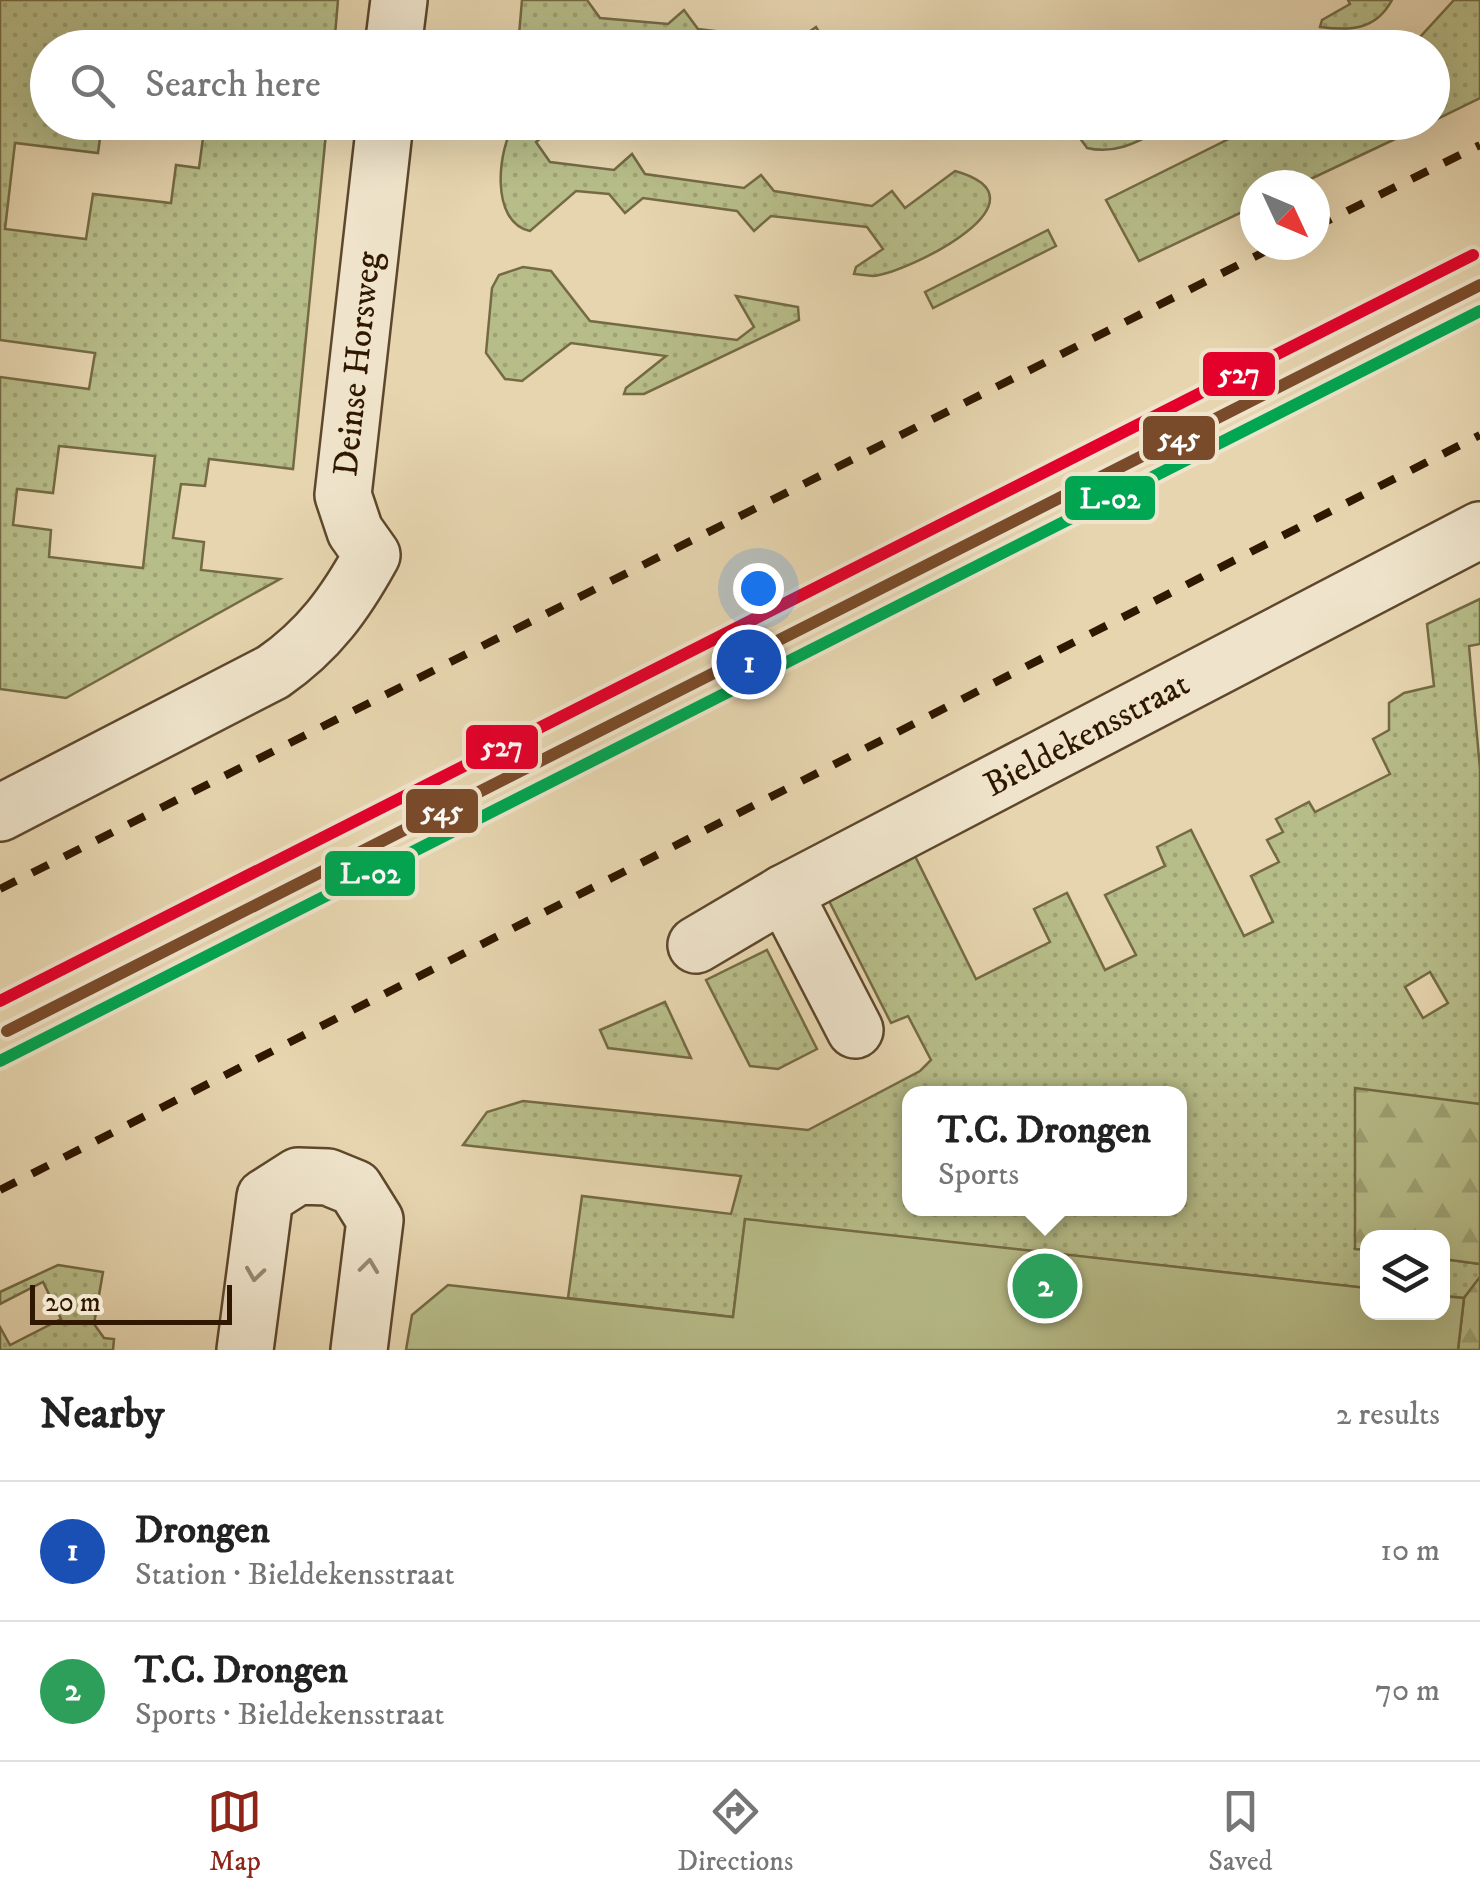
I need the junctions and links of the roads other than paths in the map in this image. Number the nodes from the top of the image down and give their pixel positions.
1 (399, 0) edge
2 (395, 30) edge
3 (383, 140) edge
4 (1480, 530) edge
5 (0, 814) edge
6 (784, 893) junction
7 (696, 945) dead end
8 (855, 1030) dead end
9 (245, 1350) edge
10 (359, 1350) edge

1 - 2 street
3 - 5 street, Deinse Horsweg
4 - 6 street, Bieldekensstraat
6 - 7 street, Bieldekensstraat
6 - 8 street
10 -> 9 street

